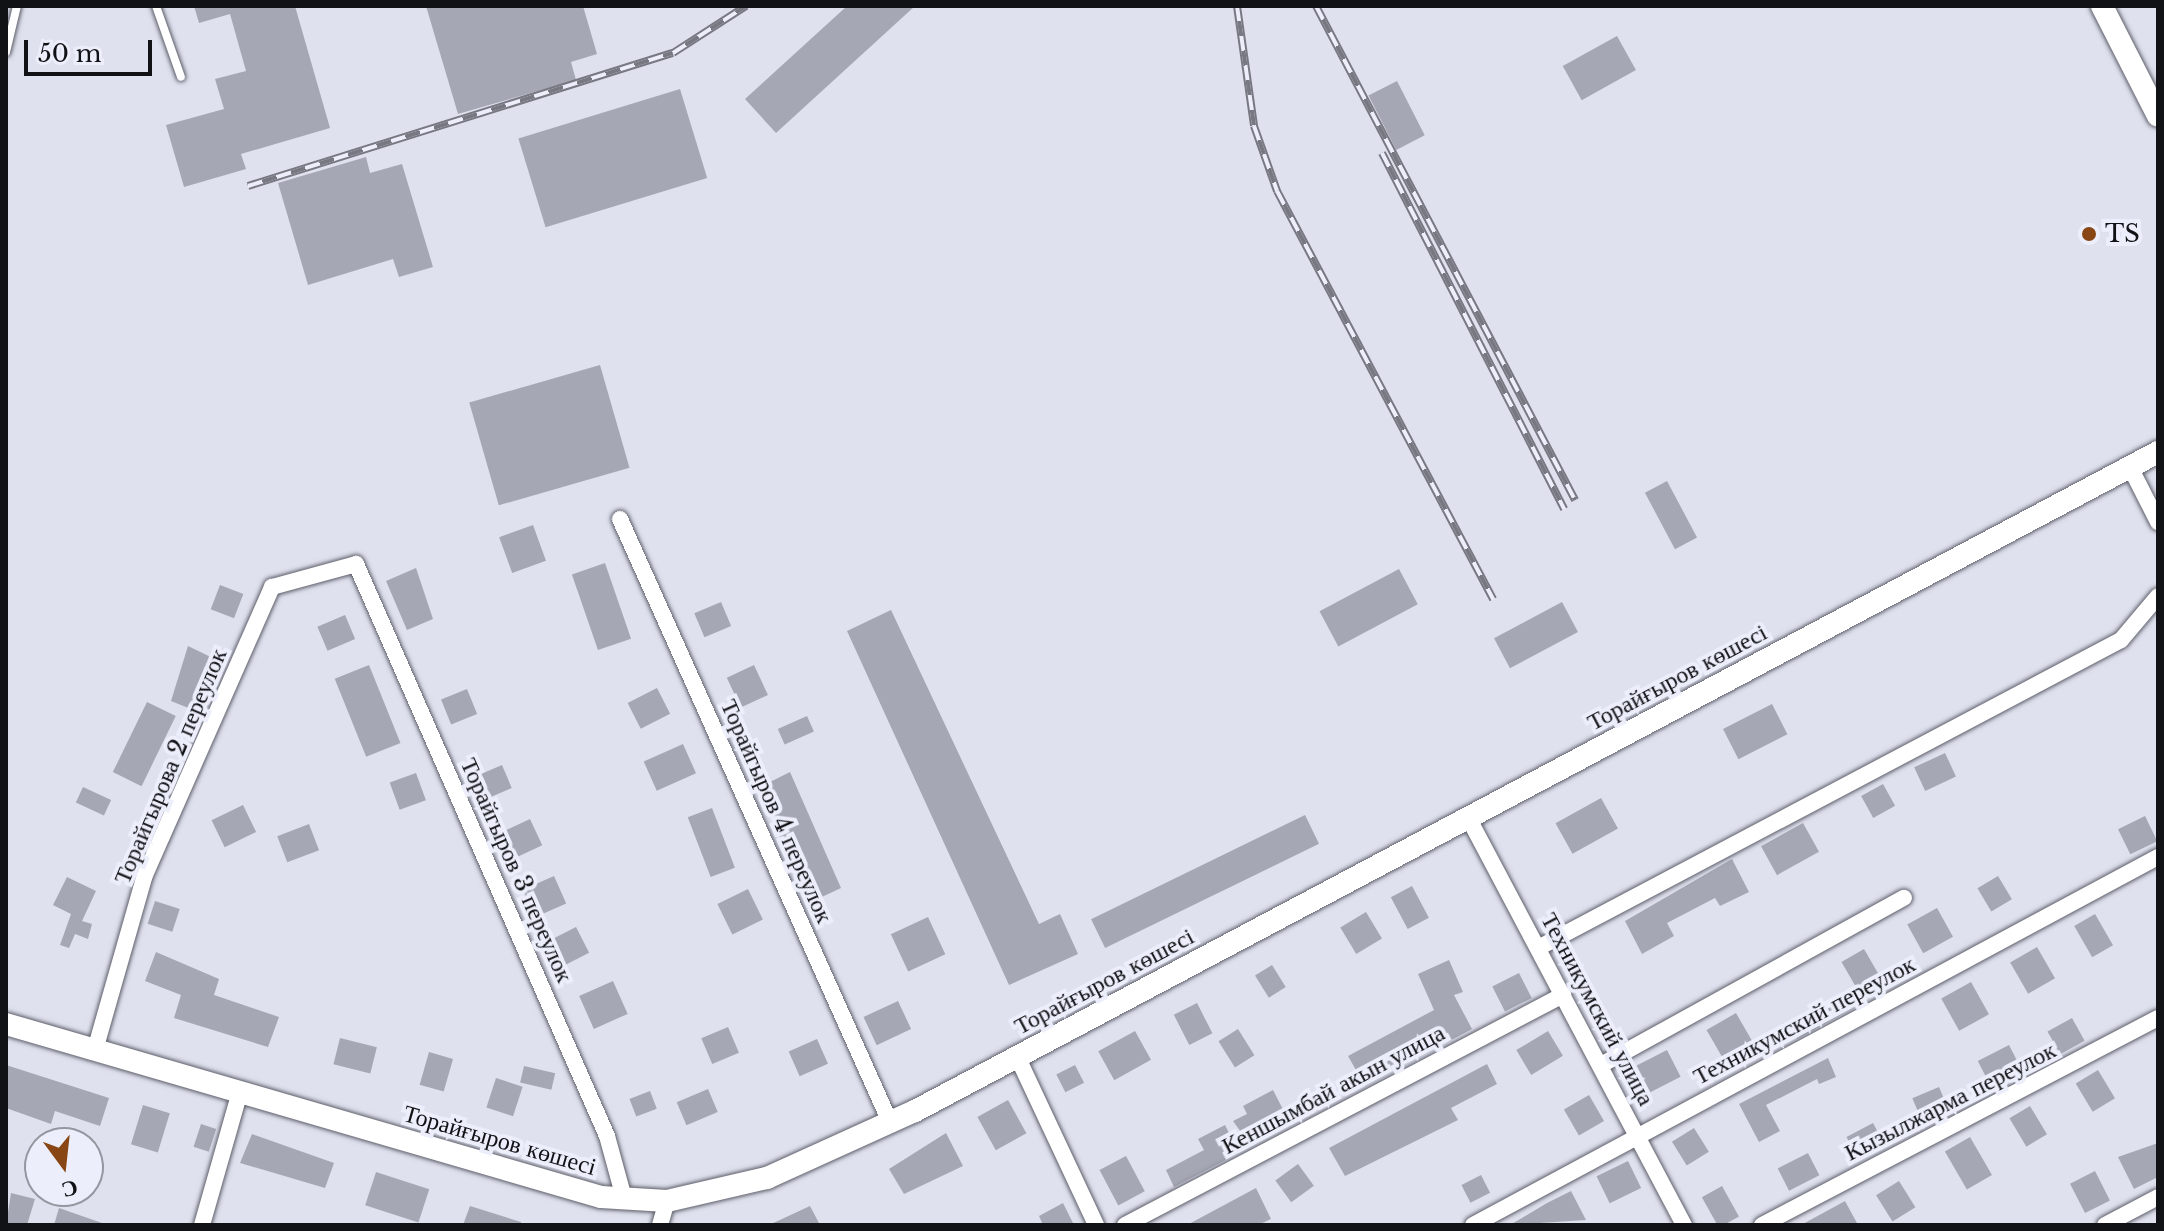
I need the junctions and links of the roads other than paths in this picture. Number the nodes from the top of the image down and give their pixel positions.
1 (17, 6) edge
2 (156, 6) edge
3 (2102, 6) edge
4 (6, 52) edge
5 (181, 77) dead end
6 (2158, 116) edge
7 (2158, 452) edge
8 (2130, 467) junction
9 (620, 519) dead end
10 (2158, 522) edge
11 (356, 564) joint
12 (2158, 596) edge
13 (1468, 817) junction
14 (2158, 857) edge
15 (1904, 898) dead end
16 (1538, 948) junction
17 (1563, 995) junction
18 (2158, 1018) edge
19 (6, 1024) edge
20 (95, 1050) junction
21 (1017, 1056) junction
22 (1601, 1065) junction
23 (240, 1092) junction
24 (890, 1122) junction
25 (1638, 1134) junction
26 (2158, 1197) edge
27 (624, 1198) junction
28 (667, 1201) junction
29 (202, 1225) edge
30 (660, 1225) edge
31 (1096, 1225) edge
32 (1125, 1225) edge
33 (1473, 1225) edge
34 (1684, 1225) edge
35 (1762, 1225) edge
36 (2105, 1225) edge

1 - 4 lane
2 - 5 lane
3 - 6 street
7 - 8 street, Торайғыров көшесі
8 - 10 street
8 - 13 street, Торайғыров көшесі
9 - 24 street, Торайгыров 4 переулок
11 - 20 street, Торайгырова 2 переулок
11 - 27 street, Торайгыров 3 переулок
12 - 16 street
13 - 16 street, Техникумский улица
13 - 21 street, Торайғыров көшесі
14 - 25 street, Техникумский переулок
15 - 22 street
16 - 17 street, Техникумский улица
17 - 22 street, Техникумский улица
17 - 32 street, Кеншымбай акын улица
18 - 35 street, Кызылжарма переулок
19 - 20 street, Торайғыров көшесі
20 - 23 street, Торайғыров көшесі
21 - 24 street, Торайғыров көшесі
21 - 31 street
22 - 25 street, Техникумский улица
23 - 27 street, Торайғыров көшесі
23 - 29 street
24 - 28 street, Торайғыров көшесі
25 - 33 street, Техникумский переулок
25 - 34 street, Техникумский улица
26 - 36 street
27 - 28 street, Торайғыров көшесі
28 - 30 street

